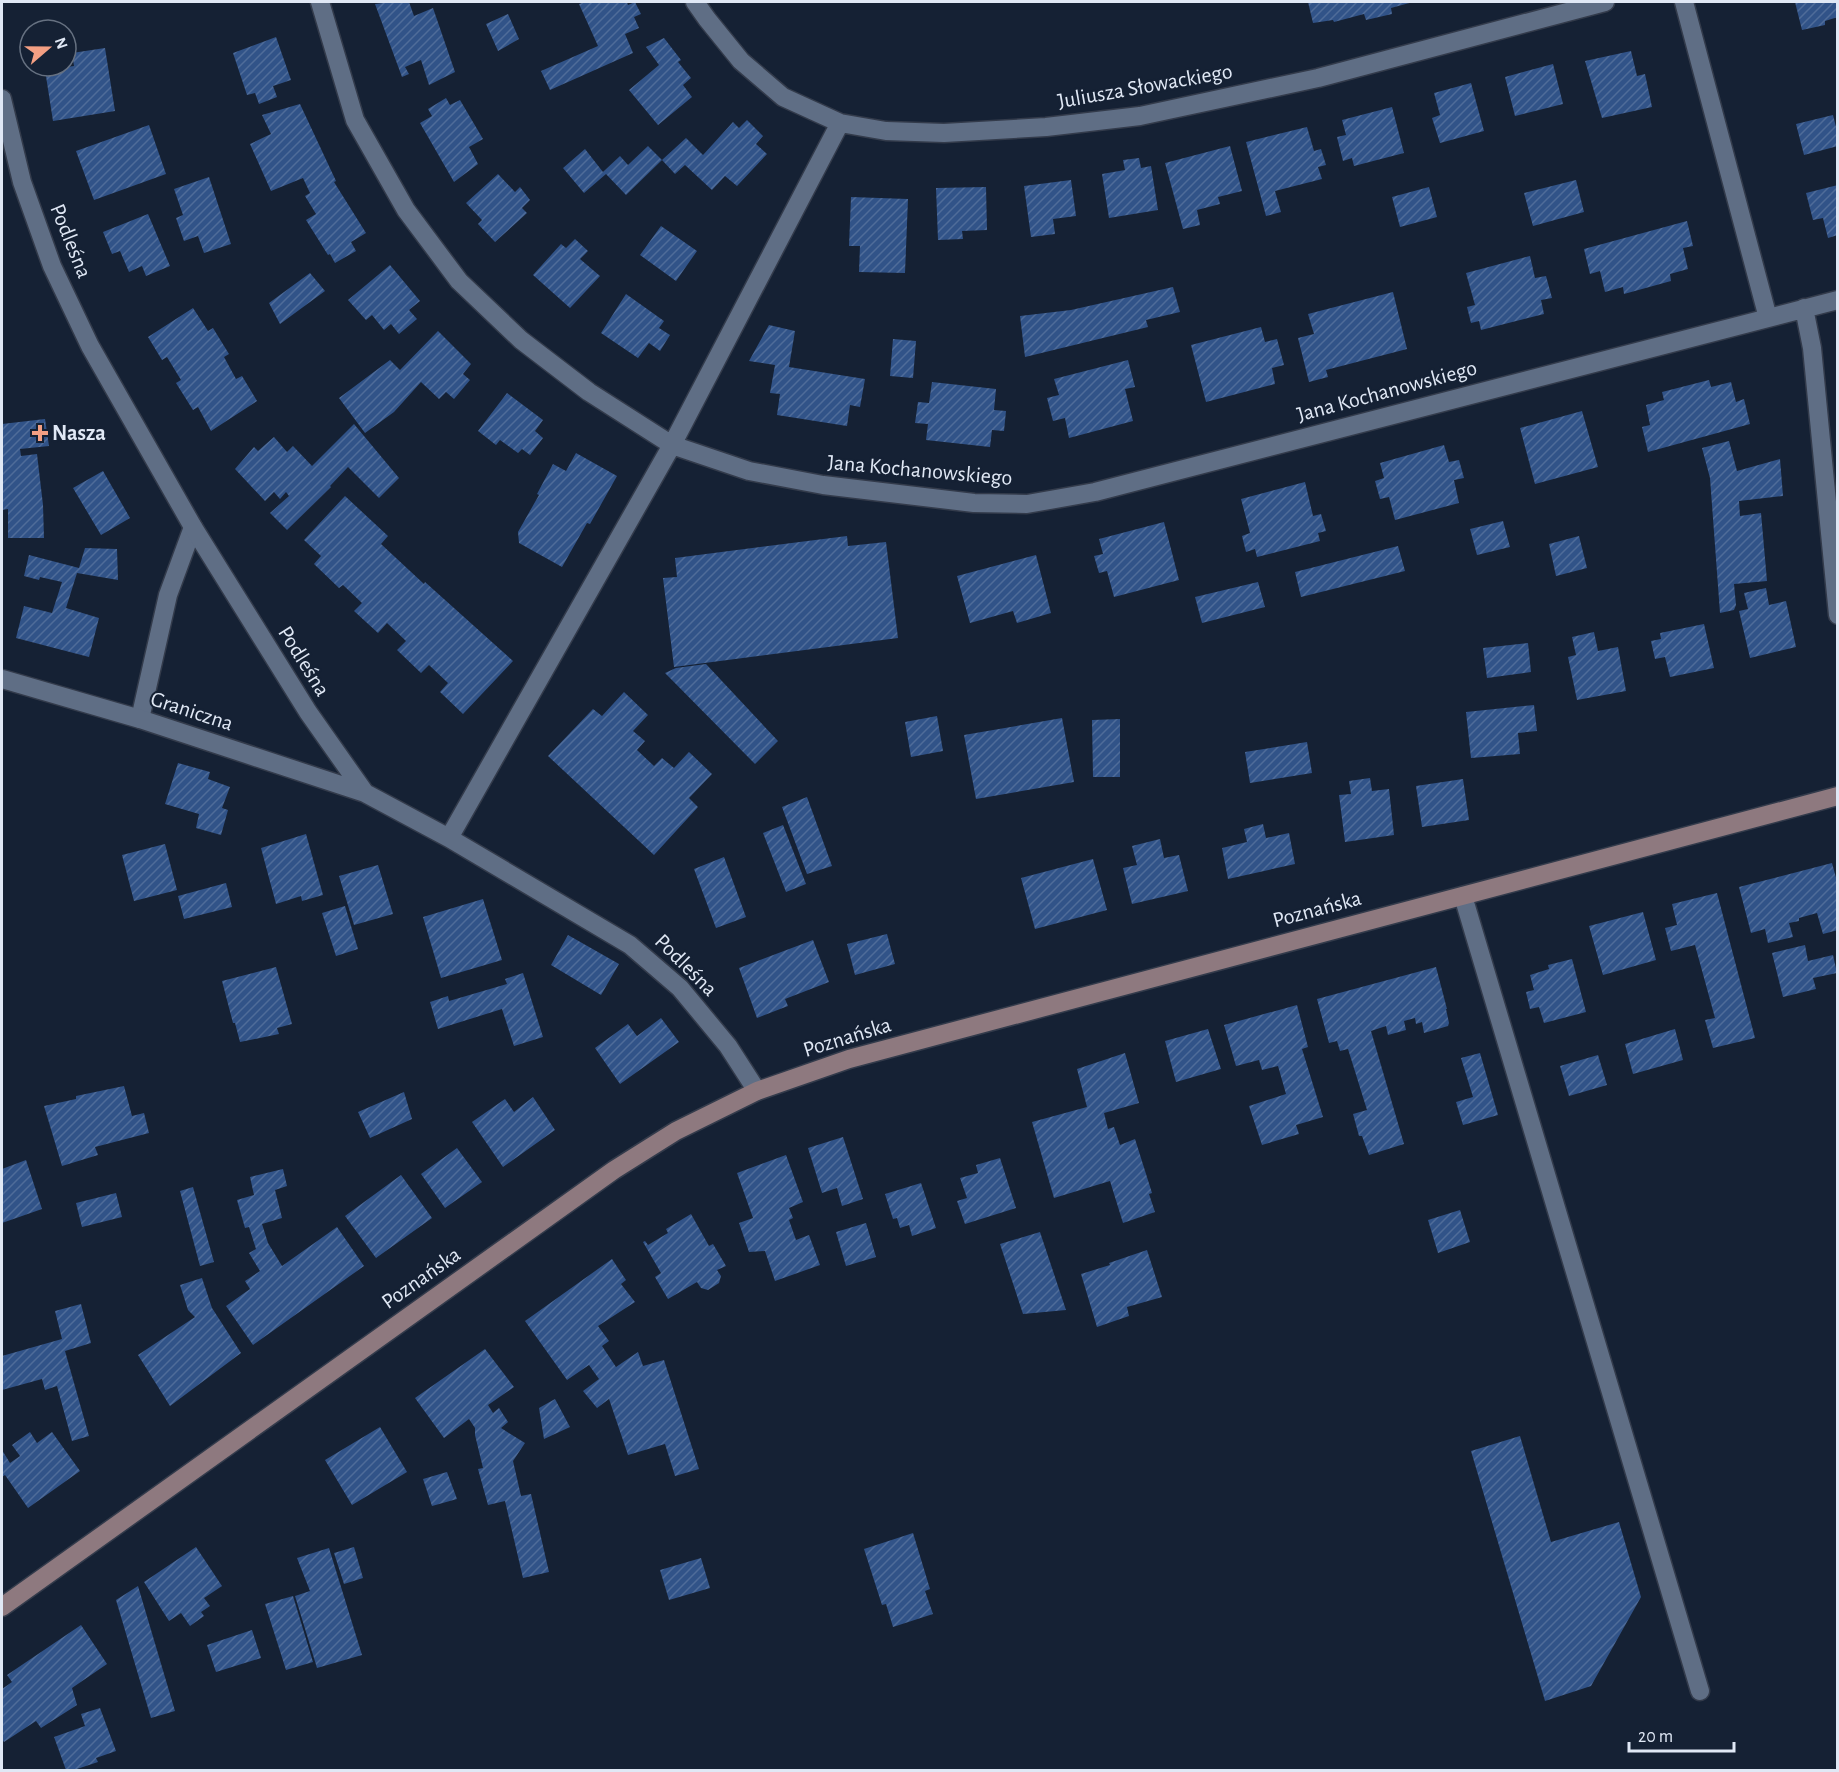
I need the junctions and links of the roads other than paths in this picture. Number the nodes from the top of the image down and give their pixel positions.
1 (320, 2) edge
2 (695, 2) edge
3 (1605, 2) edge
4 (1684, 2) edge
5 (2, 99) edge
6 (840, 123) junction
7 (1838, 300) edge
8 (1804, 309) junction
9 (1768, 318) junction
10 (672, 445) junction
11 (193, 527) junction
12 (1838, 615) edge
13 (2, 679) edge
14 (140, 719) junction
15 (365, 793) junction
16 (1838, 796) edge
17 (449, 838) junction
18 (1463, 896) junction
19 (757, 1091) junction
20 (2, 1607) edge
21 (1700, 1691) dead end

1 - 10 street, Jana Kochanowskiego
2 - 6 street, Juliusza Słowackiego
3 - 6 street, Juliusza Słowackiego
4 - 9 street
5 - 11 street, Podleśna
6 - 10 street
7 - 8 street, Jana Kochanowskiego
8 - 9 street, Jana Kochanowskiego
8 - 12 street
9 - 10 street, Jana Kochanowskiego
10 - 17 street
11 - 14 street
11 - 15 street, Podleśna
13 - 14 street, Graniczna
14 - 15 street, Graniczna
15 - 17 street, Podleśna
16 - 18 street, Poznańska
17 - 19 street, Podleśna
18 - 19 street, Poznańska
18 - 21 street
19 - 20 street, Poznańska

